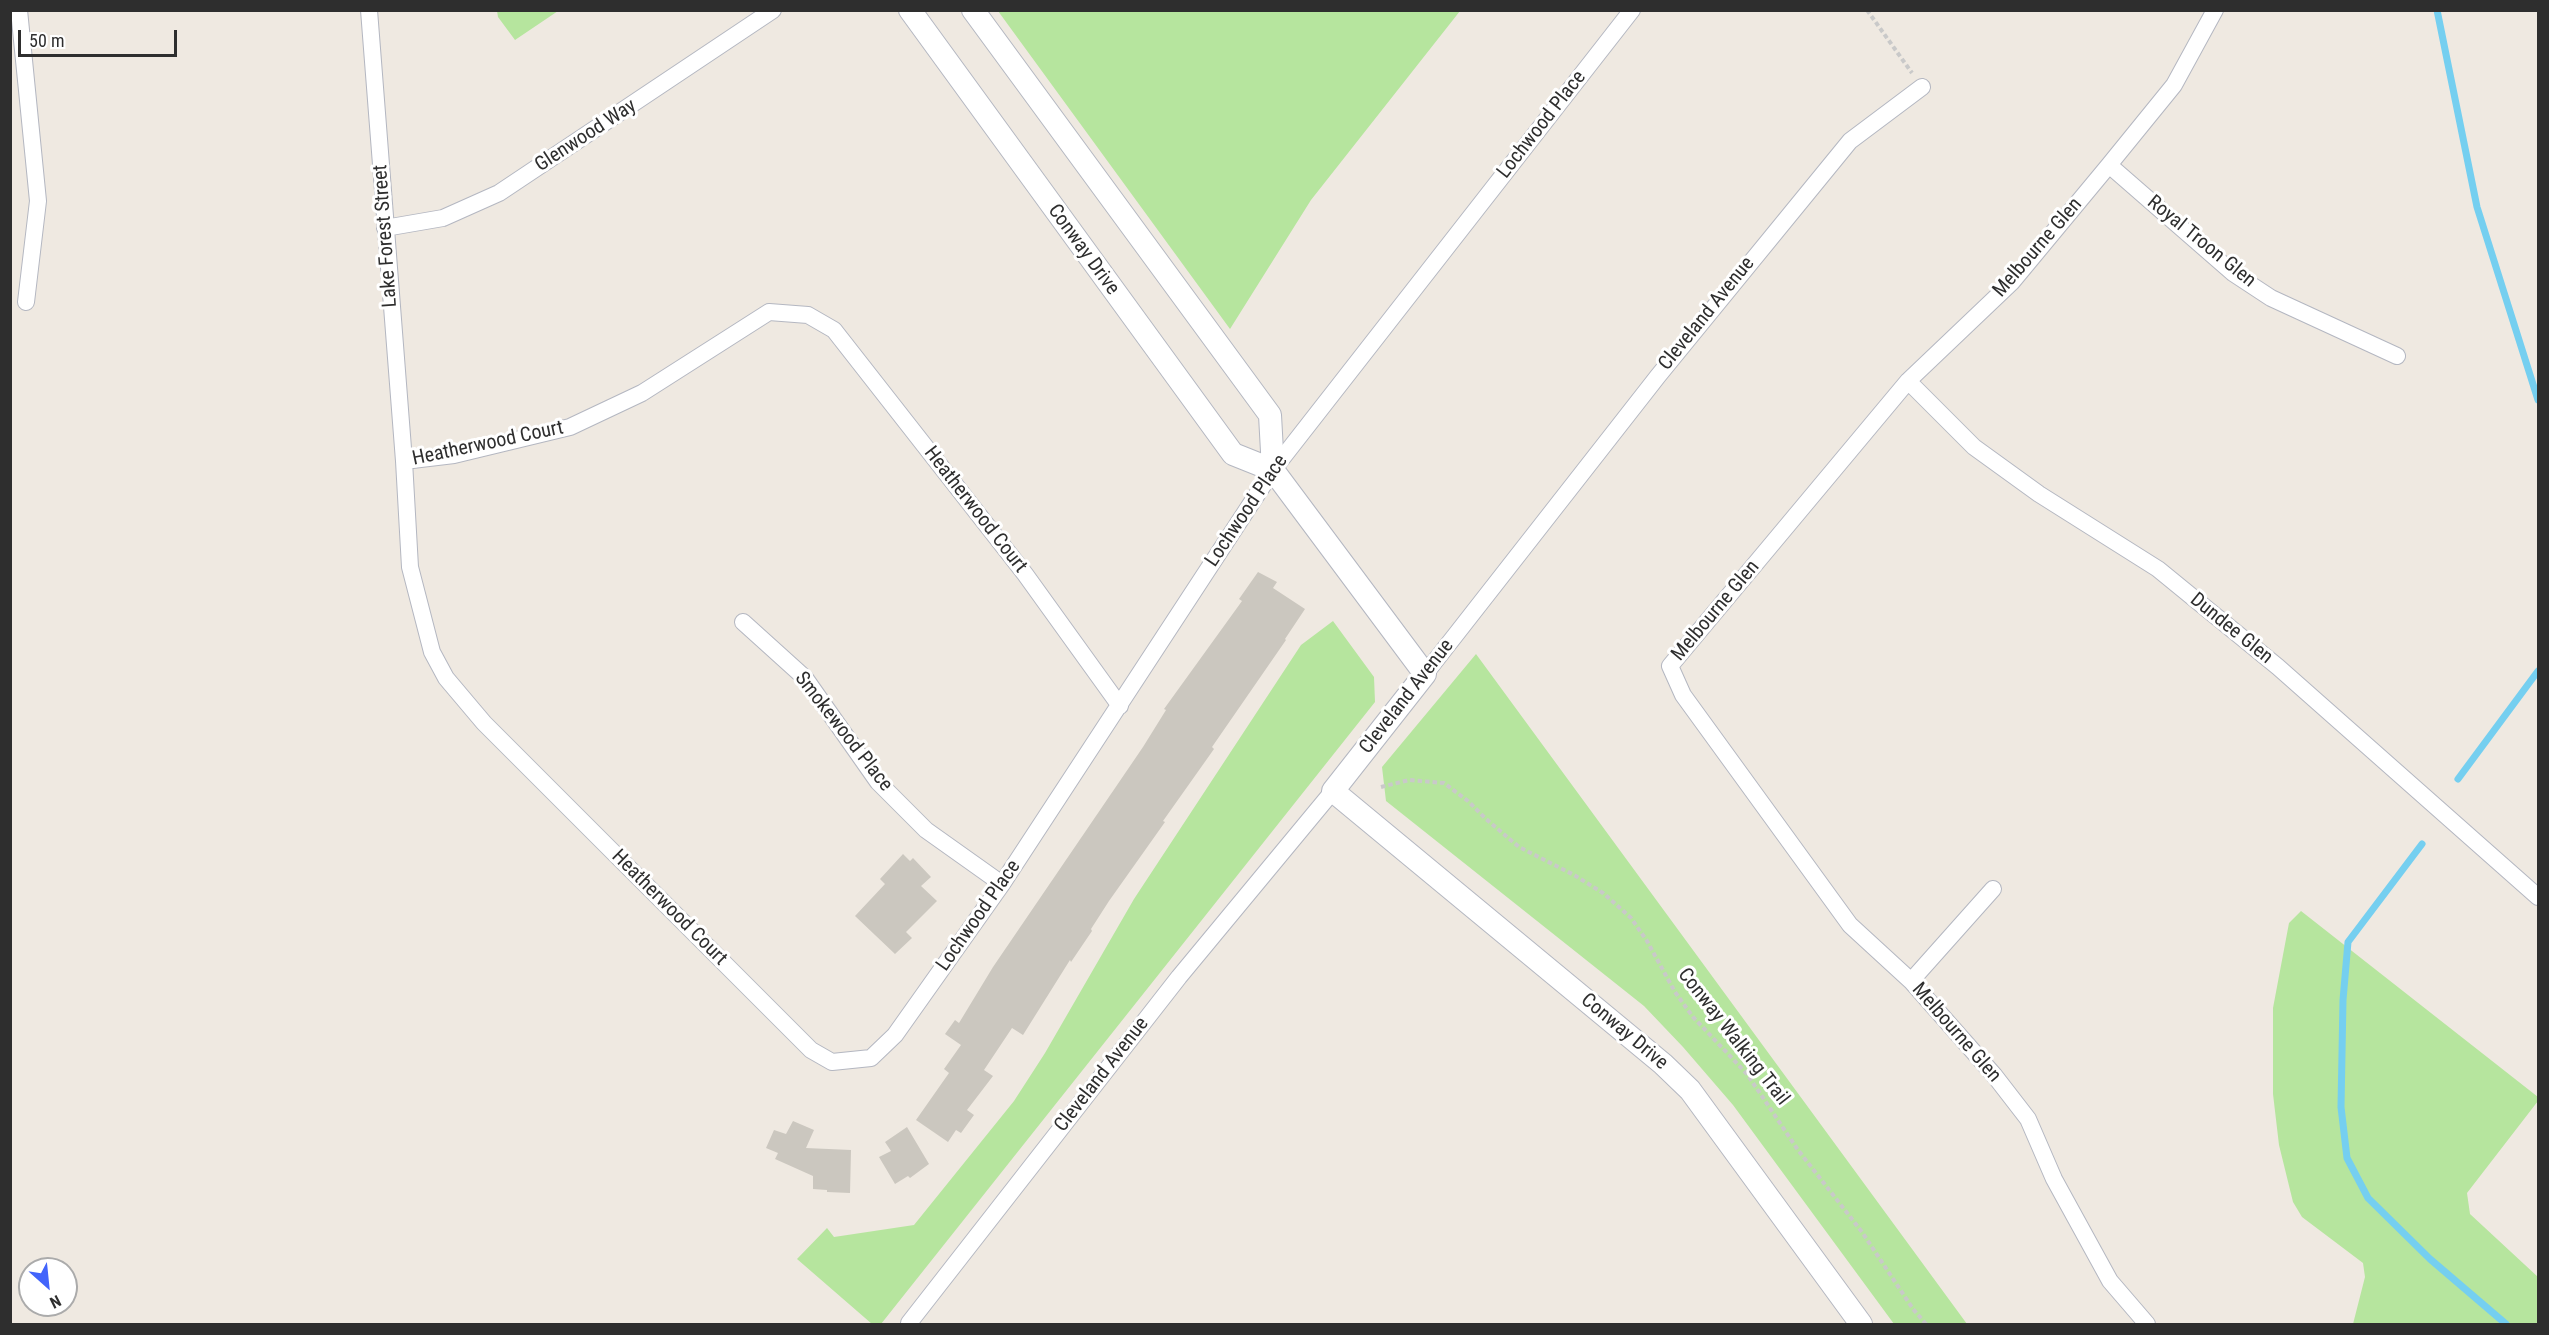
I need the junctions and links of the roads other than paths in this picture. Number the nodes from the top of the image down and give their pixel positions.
1 (20, 10) edge
2 (369, 10) edge
3 (773, 10) edge
4 (910, 10) edge
5 (973, 10) edge
6 (1632, 10) edge
7 (2215, 10) edge
8 (1922, 87) road end
9 (2109, 165) junction
10 (385, 228) junction
11 (26, 302) dead end
12 (2397, 356) dead end
13 (1908, 381) junction
14 (404, 461) junction
15 (1273, 470) junction
16 (743, 622) dead end
17 (1425, 674) junction
18 (1120, 706) junction
19 (1333, 791) junction
20 (1002, 884) junction
21 (1993, 889) dead end
22 (2538, 897) edge
23 (1911, 981) junction
24 (895, 1035) joint
25 (909, 1323) edge
26 (1861, 1324) edge
27 (2147, 1324) edge

1 - 11 street
2 - 10 street, Lake Forest Street
3 - 10 street, Glenwood Way
4 - 15 street, Conway Drive
5 - 15 street
6 - 15 street, Lochwood Place
7 - 9 street, Melbourne Glen
8 - 17 street, Cleveland Avenue
9 - 12 street, Royal Troon Glen
9 - 13 street, Melbourne Glen
10 - 14 street, Lake Forest Street
13 - 22 street, Dundee Glen
13 - 23 street, Melbourne Glen
14 - 18 street, Heatherwood Court
14 - 24 street, Heatherwood Court
15 - 17 street
15 - 18 street, Lochwood Place
16 - 20 street, Smokewood Place
17 - 19 street, Cleveland Avenue
18 - 20 street, Lochwood Place
19 - 25 street, Cleveland Avenue
19 - 26 street, Conway Drive
20 - 24 street, Lochwood Place
21 - 23 street
23 - 27 street, Melbourne Glen

